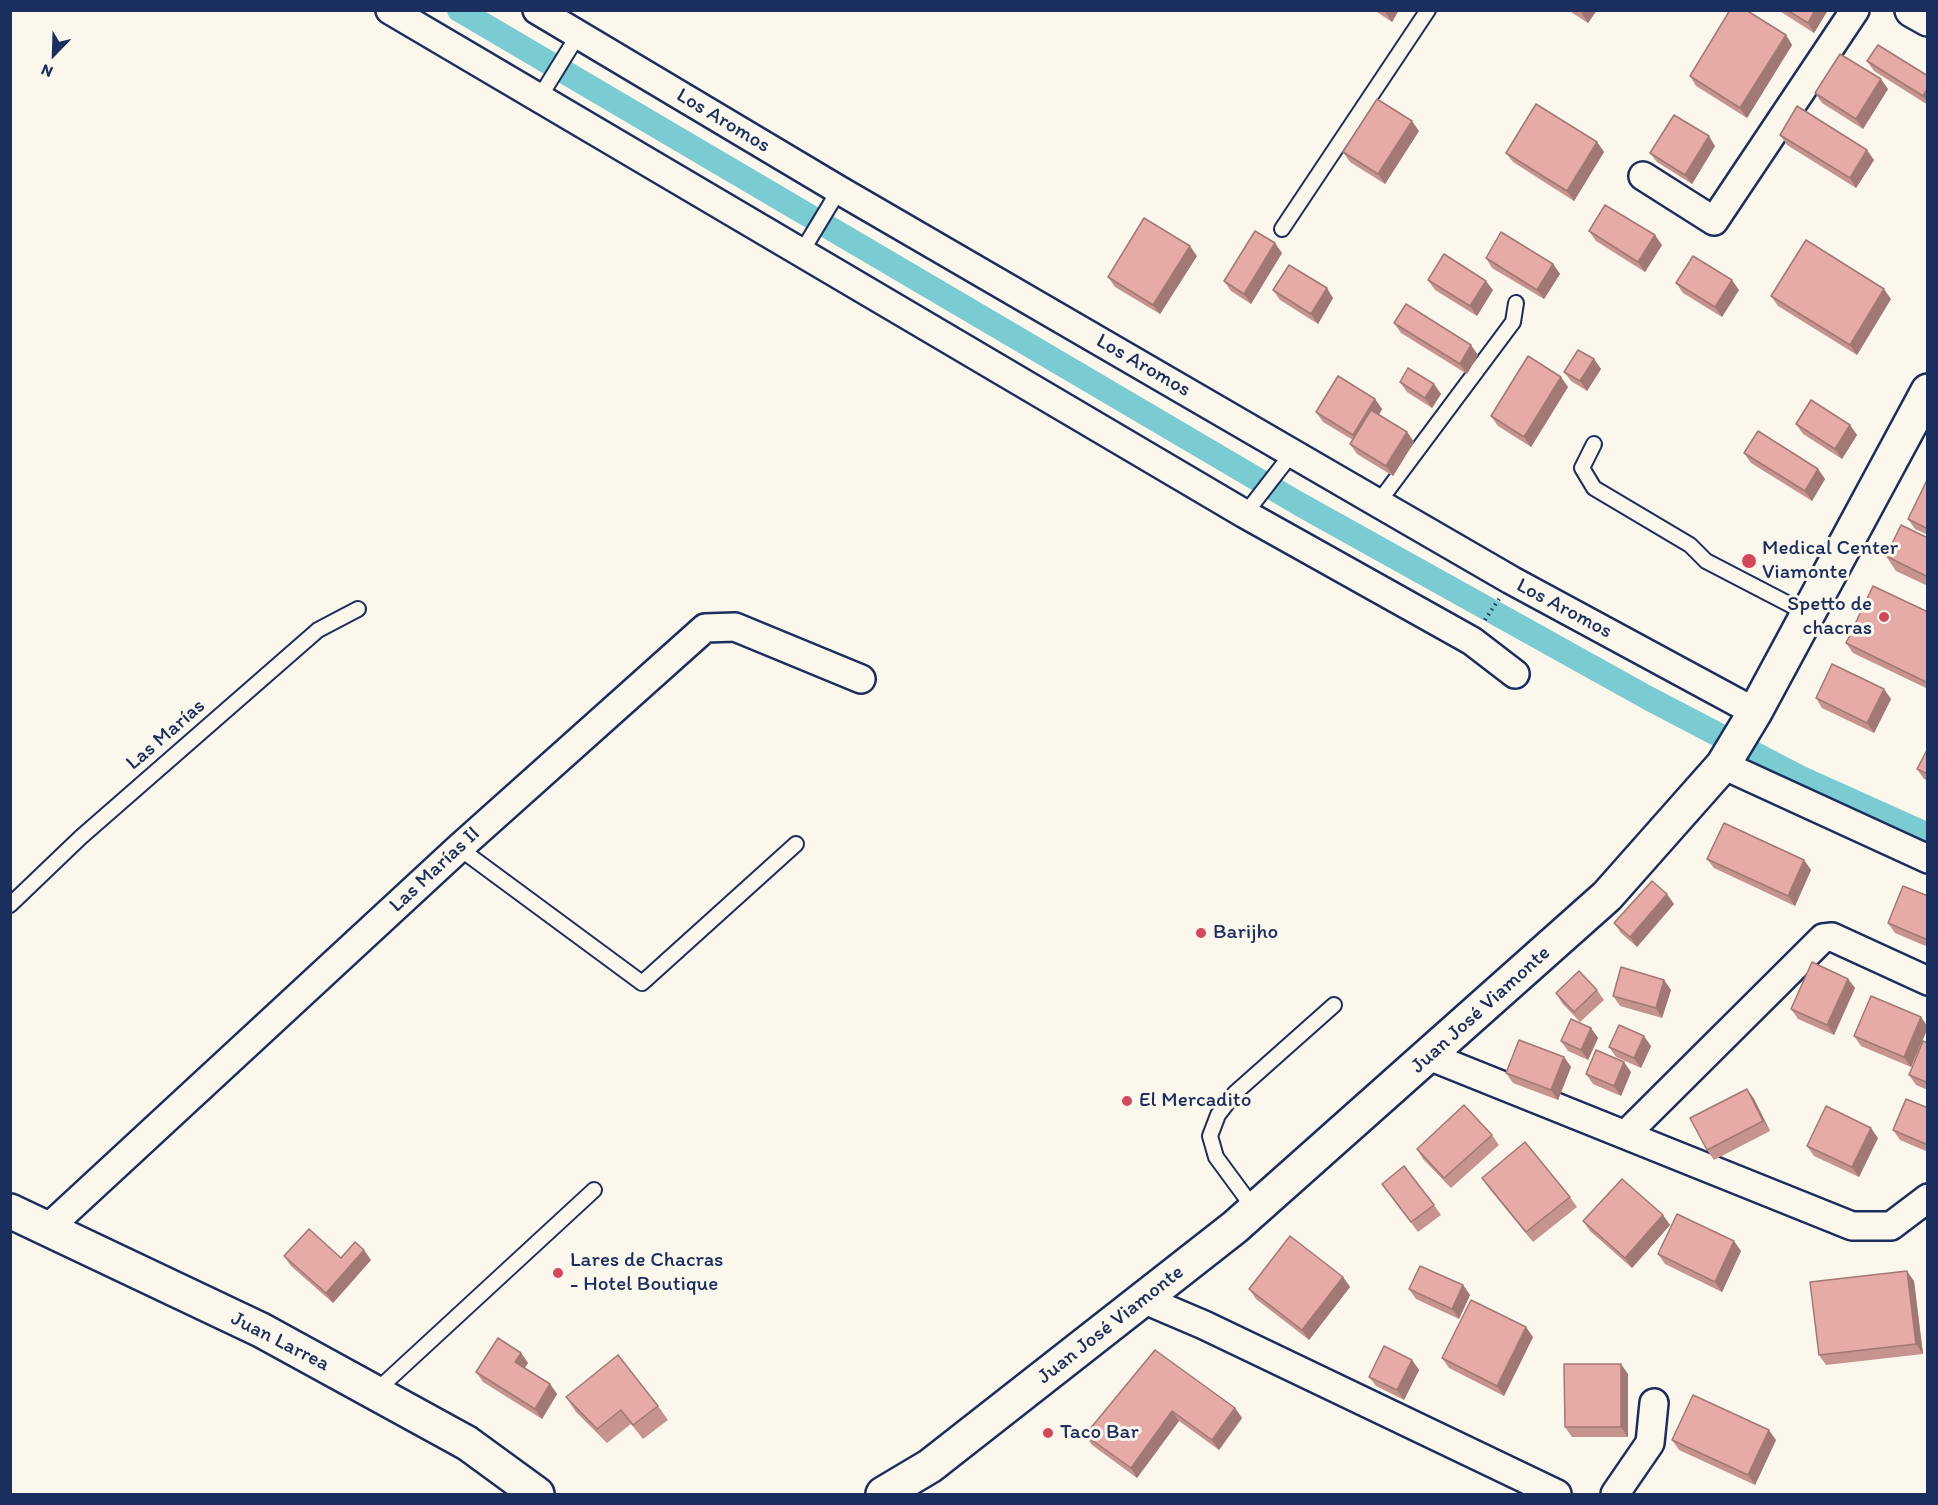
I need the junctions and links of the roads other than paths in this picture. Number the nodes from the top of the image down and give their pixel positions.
1 (390, 10) edge
2 (537, 10) edge
3 (1428, 10) edge
4 (1855, 10) edge
5 (1912, 10) edge
6 (1928, 19) edge
7 (578, 34) junction
8 (538, 100) junction
9 (1643, 176) dead end
10 (839, 190) junction
11 (1282, 229) dead end
12 (801, 254) junction
13 (1516, 303) dead end
14 (1928, 391) edge
15 (1594, 444) dead end
16 (1293, 452) junction
17 (1378, 503) junction
18 (1245, 514) junction
19 (358, 609) dead end
20 (1808, 614) junction
21 (1515, 674) dead end
22 (861, 679) dead end
23 (1755, 712) junction
24 (1723, 765) junction
25 (795, 844) dead end
26 (459, 848) junction
27 (1928, 859) edge
28 (10, 905) edge
29 (1928, 981) edge
30 (1334, 1005) dead end
31 (1429, 1056) junction
32 (1626, 1134) junction
33 (594, 1190) dead end
34 (1928, 1198) edge
35 (1255, 1210) junction
36 (10, 1211) edge
37 (47, 1229) junction
38 (1143, 1299) junction
39 (375, 1392) junction
40 (1654, 1403) dead end
41 (537, 1494) edge
42 (883, 1494) edge
43 (1557, 1494) edge
44 (1615, 1494) edge

1 - 8 street
2 - 7 street, Los Aromos
3 - 11 lane
4 - 9 street
5 - 6 main road
7 - 8 lane
7 - 10 street, Los Aromos
8 - 12 street
10 - 12 lane
10 - 16 street, Los Aromos
12 - 18 street
13 - 17 lane
14 - 20 main road, Juan José Viamonte
15 - 20 lane
16 - 17 street, Los Aromos
16 - 18 lane
17 - 23 street, Los Aromos
18 - 21 street
19 - 28 lane, Las Marías
20 - 23 main road, Juan José Viamonte
22 - 26 street, Las Marías II
23 - 24 main road, Juan José Viamonte
24 - 27 street
24 - 31 main road, Juan José Viamonte
25 - 26 lane
26 - 37 street, Las Marías II
29 - 32 street
30 - 35 lane
31 - 32 street
31 - 35 main road, Juan José Viamonte
32 - 34 street
33 - 39 lane
35 - 38 main road, Juan José Viamonte
36 - 37 main road, Juan Larrea
37 - 39 main road, Juan Larrea
38 - 42 main road, Juan José Viamonte
38 - 43 street
39 - 41 main road, Juan Larrea
40 - 44 street

